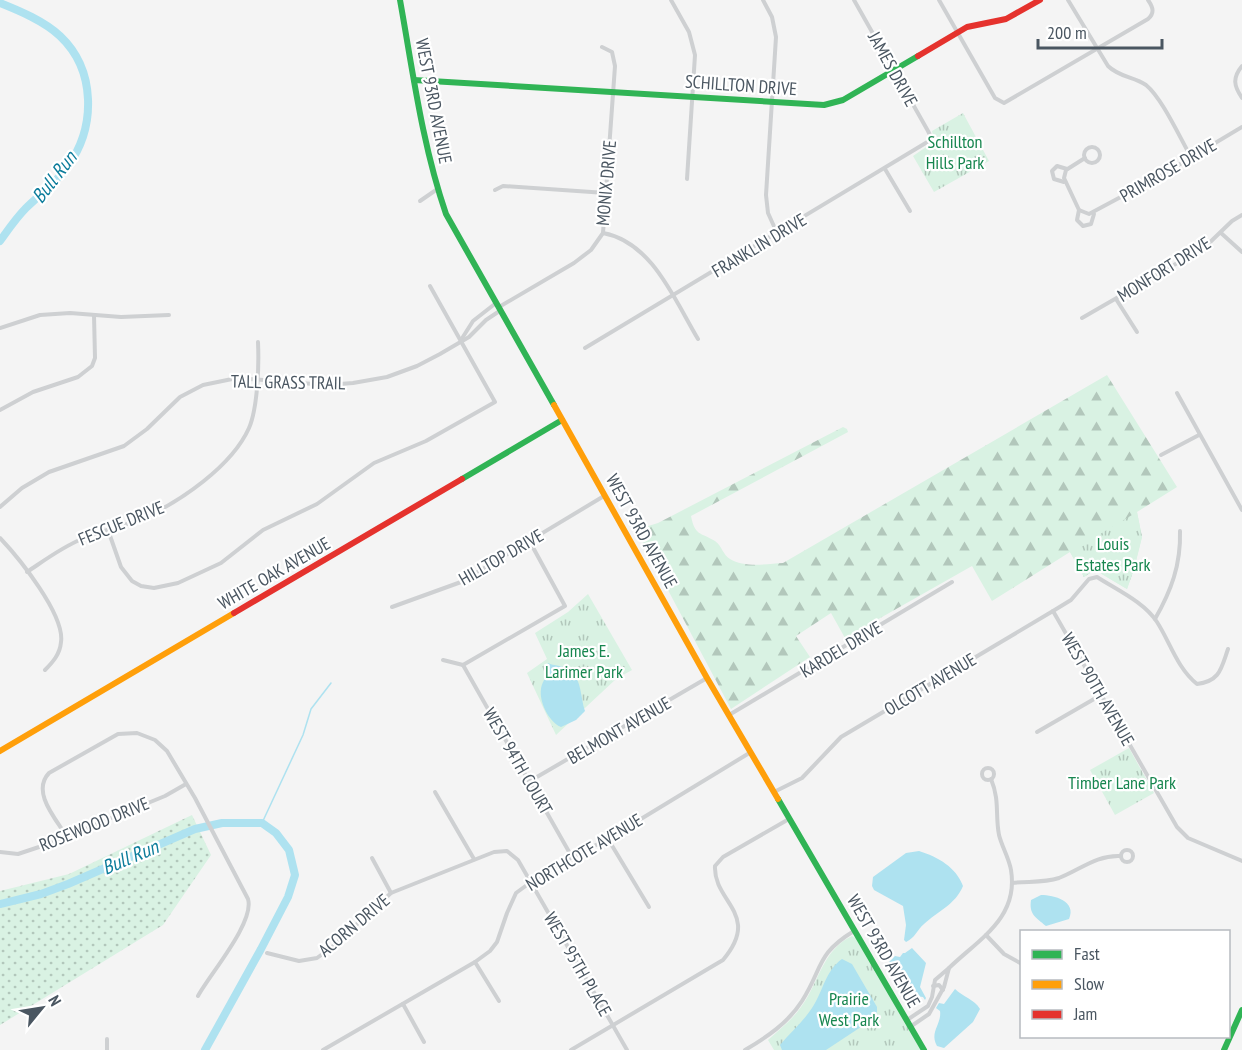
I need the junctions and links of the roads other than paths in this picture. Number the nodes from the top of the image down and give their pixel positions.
1 (400, 0) edge
2 (671, 0) edge
3 (763, 0) edge
4 (854, 0) edge
5 (939, 0) edge
6 (1040, 0) edge
7 (1068, 0) edge
8 (1149, 0) edge
9 (958, 32) junction
10 (602, 47) dead end
11 (1097, 49) junction
12 (1242, 66) edge
13 (894, 69) junction
14 (414, 80) junction
15 (613, 92) junction
16 (693, 97) junction
17 (1242, 98) edge
18 (772, 103) junction
19 (1242, 127) edge
20 (930, 138) joint
21 (1191, 157) junction
22 (1085, 159) junction
23 (885, 169) junction
24 (1067, 169) junction
25 (687, 179) dead end
26 (1064, 182) junction
27 (436, 190) junction
28 (495, 190) dead end
29 (606, 193) junction
30 (420, 201) dead end
31 (1080, 210) junction
32 (910, 211) dead end
33 (1094, 213) junction
34 (1242, 214) edge
35 (603, 233) junction
36 (777, 233) junction
37 (1221, 233) junction
38 (1242, 252) edge
39 (430, 286) dead end
40 (673, 297) junction
41 (1116, 298) junction
42 (499, 307) junction
43 (94, 315) junction
44 (169, 315) dead end
45 (1082, 318) dead end
46 (0, 328) edge
47 (1137, 332) dead end
48 (698, 339) dead end
49 (460, 341) junction
50 (258, 342) dead end
51 (585, 348) dead end
52 (257, 378) junction
53 (1177, 393) dead end
54 (0, 410) edge
55 (562, 420) junction
56 (1199, 435) junction
57 (1161, 455) dead end
58 (605, 495) junction
59 (0, 507) edge
60 (1242, 510) edge
61 (108, 530) junction
62 (1180, 531) dead end
63 (0, 538) edge
64 (530, 542) junction
65 (27, 572) junction
66 (952, 582) dead end
67 (392, 607) dead end
68 (1053, 611) junction
69 (1155, 619) junction
70 (1228, 649) dead end
71 (444, 660) dead end
72 (463, 665) junction
73 (45, 670) dead end
74 (707, 678) junction
75 (1101, 694) junction
76 (729, 715) junction
77 (1037, 732) dead end
78 (0, 751) edge
79 (751, 752) junction
80 (991, 779) dead end
81 (530, 781) junction
82 (186, 784) junction
83 (435, 792) dead end
84 (774, 792) junction
85 (789, 818) junction
86 (67, 837) junction
87 (608, 838) junction
88 (0, 852) edge
89 (507, 852) joint
90 (1120, 856) dead end
91 (572, 857) junction
92 (372, 858) dead end
93 (474, 860) junction
94 (1242, 861) edge
95 (531, 882) junction
96 (1012, 883) junction
97 (391, 893) junction
98 (648, 907) dead end
99 (854, 931) junction
100 (986, 934) junction
101 (267, 953) dead end
102 (475, 962) junction
103 (1020, 963) edge
104 (950, 968) junction
105 (933, 986) junction
106 (943, 990) junction
107 (198, 996) dead end
108 (499, 1001) dead end
109 (932, 1003) junction
110 (403, 1004) junction
111 (1242, 1010) edge
112 (906, 1020) junction
113 (613, 1025) junction
114 (910, 1027) junction
115 (1230, 1037) edge
116 (107, 1039) dead end
117 (424, 1042) dead end
118 (329, 1048) edge
119 (107, 1050) edge
120 (323, 1050) edge
121 (571, 1050) edge
122 (627, 1050) edge
123 (745, 1050) edge
124 (924, 1050) edge

1 - 14 street, WEST 93RD AVENUE
2 - 16 street
3 - 18 street
4 - 13 street, JAMES DRIVE
5 - 9 street
6 - 9 street, SCHILLTON DRIVE
7 - 11 street
8 - 11 street
9 - 11 street
9 - 13 street, SCHILLTON DRIVE
10 - 15 street, MONIX DRIVE
11 - 21 street
12 - 17 street
13 - 18 street, SCHILLTON DRIVE
13 - 20 street, JAMES DRIVE
14 - 15 street, SCHILLTON DRIVE
14 - 27 street, WEST 93RD AVENUE
15 - 16 street, SCHILLTON DRIVE
15 - 29 street, MONIX DRIVE
16 - 18 street, SCHILLTON DRIVE
16 - 25 street
18 - 36 street
19 - 21 street, PRIMROSE DRIVE
20 - 23 street, FRANKLIN DRIVE
21 - 33 street, PRIMROSE DRIVE
22 - 22 street, PRIMROSE DRIVE
22 - 24 street, PRIMROSE DRIVE
23 - 32 street
23 - 36 street, FRANKLIN DRIVE
24 - 26 street
24 - 26 street, PRIMROSE DRIVE
26 - 31 street, PRIMROSE DRIVE
27 - 30 street
27 - 42 street, WEST 93RD AVENUE
28 - 29 street
29 - 35 street, MONIX DRIVE
31 - 33 street
31 - 33 street, PRIMROSE DRIVE
34 - 37 street, MONFORT DRIVE
35 - 40 street
35 - 42 street, MONIX DRIVE
36 - 40 street, FRANKLIN DRIVE
37 - 38 street
37 - 41 street, MONFORT DRIVE
39 - 49 street
40 - 48 street
40 - 51 street, FRANKLIN DRIVE
41 - 45 street, MONFORT DRIVE
41 - 47 street
42 - 49 street, TALL GRASS TRAIL
42 - 49 street, TALL GRASS TRAIL
42 - 55 street, WEST 93RD AVENUE
43 - 44 street
43 - 46 street
43 - 54 street
49 - 52 street, TALL GRASS TRAIL
49 - 61 street
50 - 52 street, FESCUE DRIVE
52 - 59 street, TALL GRASS TRAIL
52 - 61 street, FESCUE DRIVE
53 - 56 street
55 - 58 street, WEST 93RD AVENUE
55 - 78 street, WHITE OAK AVENUE
56 - 57 street
56 - 60 street
58 - 64 street, HILLTOP DRIVE
58 - 74 street, WEST 93RD AVENUE
61 - 65 street, FESCUE DRIVE
62 - 69 street
63 - 65 street
64 - 67 street, HILLTOP DRIVE
64 - 72 street
65 - 73 street
66 - 76 street, KARDEL DRIVE
68 - 69 street, OLCOTT AVENUE
68 - 75 street, WEST 90TH AVENUE
68 - 84 street, OLCOTT AVENUE
69 - 70 street
71 - 72 street
72 - 81 street, WEST 94TH COURT
74 - 76 street, WEST 93RD AVENUE
74 - 81 street, BELMONT AVENUE
75 - 77 street
75 - 94 street, WEST 90TH AVENUE
76 - 79 street, WEST 93RD AVENUE
79 - 84 street, WEST 93RD AVENUE
79 - 87 street, NORTHCOTE AVENUE
80 - 96 street
81 - 91 street, WEST 94TH COURT
82 - 86 street, ROSEWOOD DRIVE
82 - 86 street
82 - 107 street
83 - 93 street
84 - 85 street, WEST 93RD AVENUE
85 - 99 street, WEST 93RD AVENUE
85 - 113 street
86 - 88 street, ROSEWOOD DRIVE
87 - 91 street, NORTHCOTE AVENUE
87 - 98 street
89 - 93 street, ACORN DRIVE
89 - 95 street, WEST 95TH PLACE
90 - 96 street
91 - 95 street, NORTHCOTE AVENUE
92 - 97 street
93 - 97 street, ACORN DRIVE
95 - 102 street, NORTHCOTE AVENUE
95 - 113 street, WEST 95TH PLACE
96 - 100 street
97 - 101 street, ACORN DRIVE
99 - 112 street, WEST 93RD AVENUE
99 - 123 street
100 - 103 street
100 - 104 street
102 - 108 street
102 - 110 street, NORTHCOTE AVENUE
104 - 105 street
104 - 106 street
105 - 106 street
105 - 109 street
106 - 109 street
109 - 112 street
109 - 114 street
110 - 117 street
110 - 118 street, NORTHCOTE AVENUE
111 - 115 street
112 - 114 street, WEST 93RD AVENUE
113 - 121 street
113 - 122 street, WEST 95TH PLACE
114 - 124 street, WEST 93RD AVENUE
116 - 119 street
118 - 120 street, NORTHCOTE AVENUE

